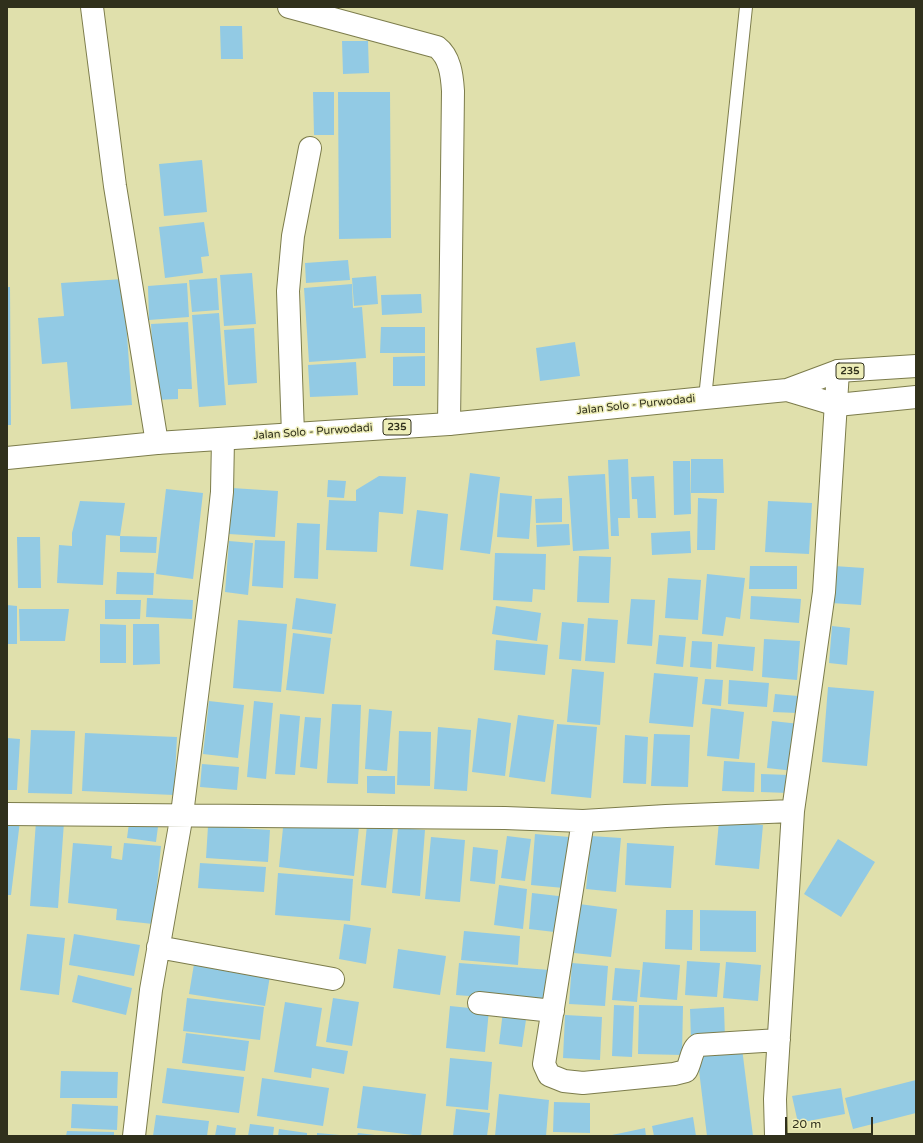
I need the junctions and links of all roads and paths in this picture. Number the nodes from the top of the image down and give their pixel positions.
1 (92, 7) edge
2 (289, 7) edge
3 (746, 7) edge
4 (310, 148) dead end
5 (916, 366) edge
6 (838, 371) junction
7 (787, 390) junction
8 (916, 397) edge
9 (705, 398) junction
10 (837, 405) junction
11 (448, 424) junction
12 (293, 434) junction
13 (223, 439) junction
14 (157, 443) junction
15 (7, 458) edge
16 (793, 811) junction
17 (7, 814) edge
18 (182, 814) junction
19 (583, 821) junction
20 (158, 947) junction
21 (333, 979) dead end
22 (478, 1003) dead end
23 (553, 1011) junction
24 (779, 1040) junction
25 (134, 1136) edge
26 (776, 1136) edge

1 - 14 street
2 - 11 street
3 - 9 lane
4 - 12 street
5 - 6 street, Jalan Solo - Purwodadi / 235
6 - 7 street, Jalan Solo - Purwodadi / 235
6 - 10 street
7 - 9 street, Jalan Solo - Purwodadi / 235
7 - 10 street, Jalan Solo - Purwodadi / 235
8 - 10 street, Jalan Solo - Purwodadi / 235
9 - 11 street, Jalan Solo - Purwodadi / 235
10 - 16 street
11 - 12 street, Jalan Solo - Purwodadi / 235
12 - 13 street, Jalan Solo - Purwodadi / 235
13 - 14 street, Jalan Solo - Purwodadi / 235
13 - 18 street
14 - 15 street, Jalan Solo - Purwodadi / 235
16 - 19 street
16 - 24 street
17 - 18 street
18 - 19 street
18 - 20 street
19 - 23 street
20 - 21 street
20 - 25 street
22 - 23 street
23 - 24 street
24 - 26 street

